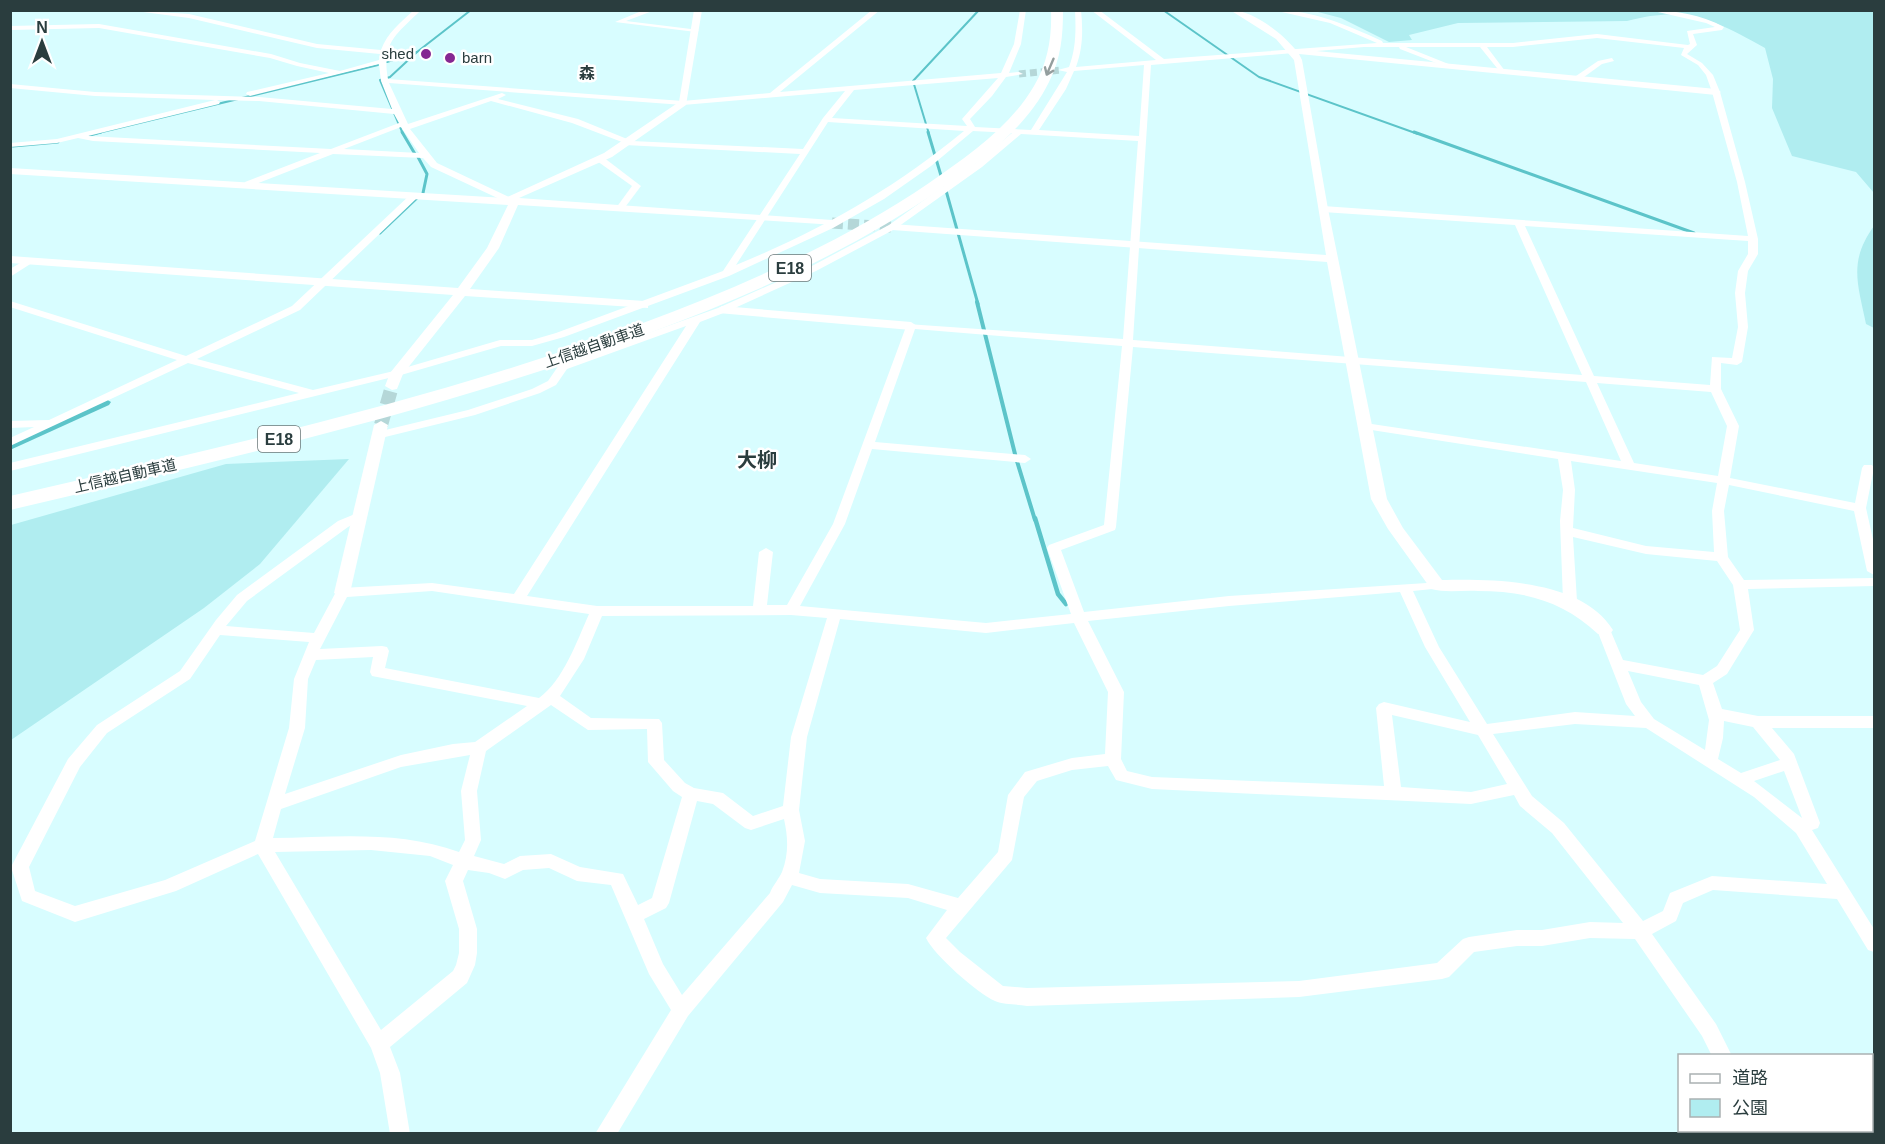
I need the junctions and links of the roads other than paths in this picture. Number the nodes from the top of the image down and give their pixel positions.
1 (131, 10) edge
2 (418, 10) edge
3 (652, 10) edge
4 (698, 10) edge
5 (877, 10) edge
6 (1023, 10) edge
7 (1043, 10) edge
8 (1057, 10) edge
9 (1078, 10) edge
10 (1094, 10) edge
11 (1234, 10) edge
12 (1276, 10) edge
13 (1652, 10) edge
14 (10, 28) edge
15 (696, 30) junction
16 (1043, 33) dead end
17 (1385, 44) junction
18 (1481, 44) junction
19 (1395, 45) junction
20 (1689, 46) junction
21 (1294, 51) junction
22 (383, 52) junction
23 (1612, 60) dead end
24 (383, 61) junction
25 (1163, 62) junction
26 (1148, 63) junction
27 (1449, 66) junction
28 (1033, 69) tunnel mouth
29 (1062, 70) tunnel mouth
30 (1072, 70) junction
31 (1501, 71) junction
32 (340, 73) junction
33 (1005, 75) junction
34 (1577, 78) junction
35 (1021, 80) joint
36 (386, 81) junction
37 (10, 86) edge
38 (851, 89) junction
39 (512, 90) junction
40 (1716, 92) junction
41 (771, 96) junction
42 (234, 98) junction
43 (494, 100) junction
44 (683, 103) junction
45 (396, 112) junction
46 (826, 120) junction
47 (1006, 124) junction
48 (406, 125) junction
49 (972, 128) junction
50 (1034, 132) junction
51 (78, 136) junction
52 (1144, 139) junction
53 (626, 142) junction
54 (10, 145) edge
55 (331, 151) junction
56 (805, 152) junction
57 (424, 156) junction
58 (600, 159) junction
59 (10, 171) edge
60 (248, 184) junction
61 (414, 196) junction
62 (511, 200) junction
63 (621, 208) junction
64 (1323, 209) junction
65 (761, 218) junction
66 (832, 223) junction
67 (1519, 223) junction
68 (892, 227) junction
69 (1753, 239) junction
70 (1136, 244) junction
71 (10, 259) edge
72 (1333, 259) junction
73 (30, 261) junction
74 (10, 274) edge
75 (726, 274) junction
76 (327, 280) junction
77 (463, 291) junction
78 (10, 304) edge
79 (644, 305) junction
80 (722, 310) junction
81 (696, 319) junction
82 (911, 326) junction
83 (1128, 341) junction
84 (537, 359) junction
85 (1352, 359) junction
86 (189, 360) junction
87 (1591, 378) junction
88 (394, 379) junction
89 (1715, 389) junction
90 (311, 393) junction
91 (53, 422) junction
92 (10, 425) edge
93 (1365, 426) junction
94 (381, 429) joint
95 (10, 443) edge
96 (867, 445) junction
97 (1564, 456) junction
98 (1025, 459) dead end
99 (1629, 466) junction
100 (10, 467) edge
101 (1868, 468) dead end
102 (1722, 480) junction
103 (10, 489) edge
104 (10, 503) edge
105 (1860, 508) junction
106 (360, 517) junction
107 (1567, 531) junction
108 (766, 552) dead end
109 (1721, 556) junction
110 (1875, 571) edge
111 (1875, 582) edge
112 (1437, 585) junction
113 (1740, 585) junction
114 (1405, 588) junction
115 (342, 593) junction
116 (518, 599) junction
117 (1570, 601) junction
118 (760, 610) junction
119 (791, 610) junction
120 (597, 611) junction
121 (835, 613) junction
122 (1079, 618) junction
123 (216, 630) junction
124 (1604, 630) joint
125 (318, 638) junction
126 (312, 655) junction
127 (1618, 664) junction
128 (1705, 681) junction
129 (547, 700) junction
130 (1718, 714) junction
131 (1758, 722) junction
132 (1875, 722) edge
133 (1649, 723) junction
134 (1482, 730) junction
135 (479, 748) junction
136 (1113, 759) junction
137 (1709, 760) junction
138 (1790, 763) junction
139 (1740, 780) junction
140 (1517, 788) junction
141 (1393, 793) junction
142 (691, 794) junction
143 (276, 804) junction
144 (791, 810) junction
145 (1802, 828) junction
146 (262, 845) junction
147 (465, 862) junction
148 (789, 877) junction
149 (1843, 892) junction
150 (962, 906) junction
151 (634, 916) junction
152 (1867, 917) edge
153 (1640, 931) junction
154 (1875, 944) edge
155 (681, 1010) junction
156 (379, 1044) junction
157 (1721, 1054) edge
158 (400, 1134) edge
159 (605, 1134) edge

1 - 22 street
2 - 22 street
3 - 15 street
4 - 15 street
5 - 41 street
6 - 33 street
7 - 16 highway
8 -> 47 highway, 上信越自動車道 / E18
9 - 30 street
10 - 25 street
11 - 21 street
12 - 17 street
13 - 20 street
14 - 32 street
15 - 44 street
17 - 19 street
17 - 21 street
18 - 19 street
18 - 20 street
18 - 31 street
19 - 27 street
20 - 40 street
21 - 25 street
21 - 27 street
21 - 64 street
22 - 24 street
23 - 34 street
24 - 32 street
24 - 36 street
25 - 26 street
26 - 30 street
26 - 52 street
27 - 31 street
28 - 35 highway
29 - 30 street
30 - 50 street
31 - 34 street
32 - 42 street
33 - 35 street
33 - 38 street
33 - 49 street
34 - 40 street
36 - 39 street
36 - 45 street
37 - 42 street
38 - 41 street
38 - 46 street
39 - 43 street
39 - 44 street
40 - 69 street
41 - 44 street
42 - 45 street
42 - 51 street
43 - 48 street
43 - 53 street
44 - 53 street
45 - 48 street
46 - 49 street
46 - 56 street
47 - 49 street
47 - 50 street
47 - 68 street
47 - 84 highway, 上信越自動車道 / E18
48 - 55 street
48 - 57 street
49 - 66 street
50 - 52 street
51 - 54 street
51 - 55 street
52 - 70 street
53 - 56 street
53 - 58 street
55 - 57 street
55 - 60 street
56 - 65 street
57 - 62 street
58 - 62 street
58 - 63 street
59 - 60 street
60 - 61 street
61 - 62 street
61 - 76 street
62 - 63 street
62 - 77 street
63 - 65 street
64 - 67 street
64 - 72 street
65 - 66 street
65 - 75 street
66 - 75 street
67 - 69 street
67 - 87 street
68 - 70 street
68 - 80 street
69 - 89 street
70 - 72 street
70 - 83 street
71 - 73 street
72 - 85 street
73 - 74 street
73 - 76 street
75 - 79 street
76 - 77 street
76 - 86 street
77 - 79 street
77 - 88 street
78 - 86 street
79 - 88 street
80 - 81 street
80 - 82 street
81 - 94 street
81 - 116 street
82 - 83 street
82 - 96 street
83 - 85 street
83 - 122 street
84 - 103 highway, 上信越自動車道 / E18
84 - 104 highway, 上信越自動車道 / E18
85 - 87 street
85 - 93 street
86 - 90 street
86 - 91 street
87 - 89 street
87 - 99 street
88 - 90 street
89 - 102 street
90 - 100 street
91 - 92 street
91 - 95 street
93 - 97 street
93 - 112 street
94 - 106 street
96 - 98 street
96 - 119 street
97 - 99 street
97 - 107 street
99 - 102 street
101 - 105 street
102 - 105 street
102 - 109 street
105 - 110 street
106 - 115 street
106 - 123 street
107 - 109 street
107 - 117 street
108 - 118 street
109 - 113 street
111 - 113 street
112 - 114 street
112 - 117 street
113 - 128 street
114 - 122 street
114 - 134 street
115 - 116 street
115 - 125 street
116 - 120 street
117 - 124 street
118 - 119 street
118 - 120 street
119 - 121 street
120 - 129 street
121 - 122 street
121 - 144 street
122 - 136 street
123 - 125 street
123 - 146 street
124 - 127 street
125 - 126 street
126 - 129 street
126 - 143 street
127 - 128 street
127 - 133 street
128 - 130 street
129 - 135 street
129 - 142 street
130 - 131 street
130 - 137 street
131 - 132 street
131 - 138 street
133 - 134 street
133 - 137 street
134 - 140 street
134 - 141 street
135 - 143 street
135 - 147 street
136 - 141 street
136 - 150 street
137 - 139 street
138 - 139 street
138 - 145 street
139 - 145 street
140 - 141 street
140 - 153 street
142 - 144 street
142 - 151 street
143 - 146 street
144 - 148 street
145 - 149 street
146 - 147 street
146 - 156 street
147 - 151 street
147 - 156 street
148 - 150 street
148 - 155 street
149 - 152 street
149 - 153 street
150 - 153 street
151 - 155 street
152 - 154 street
153 - 157 street
155 - 159 street
156 - 158 street

